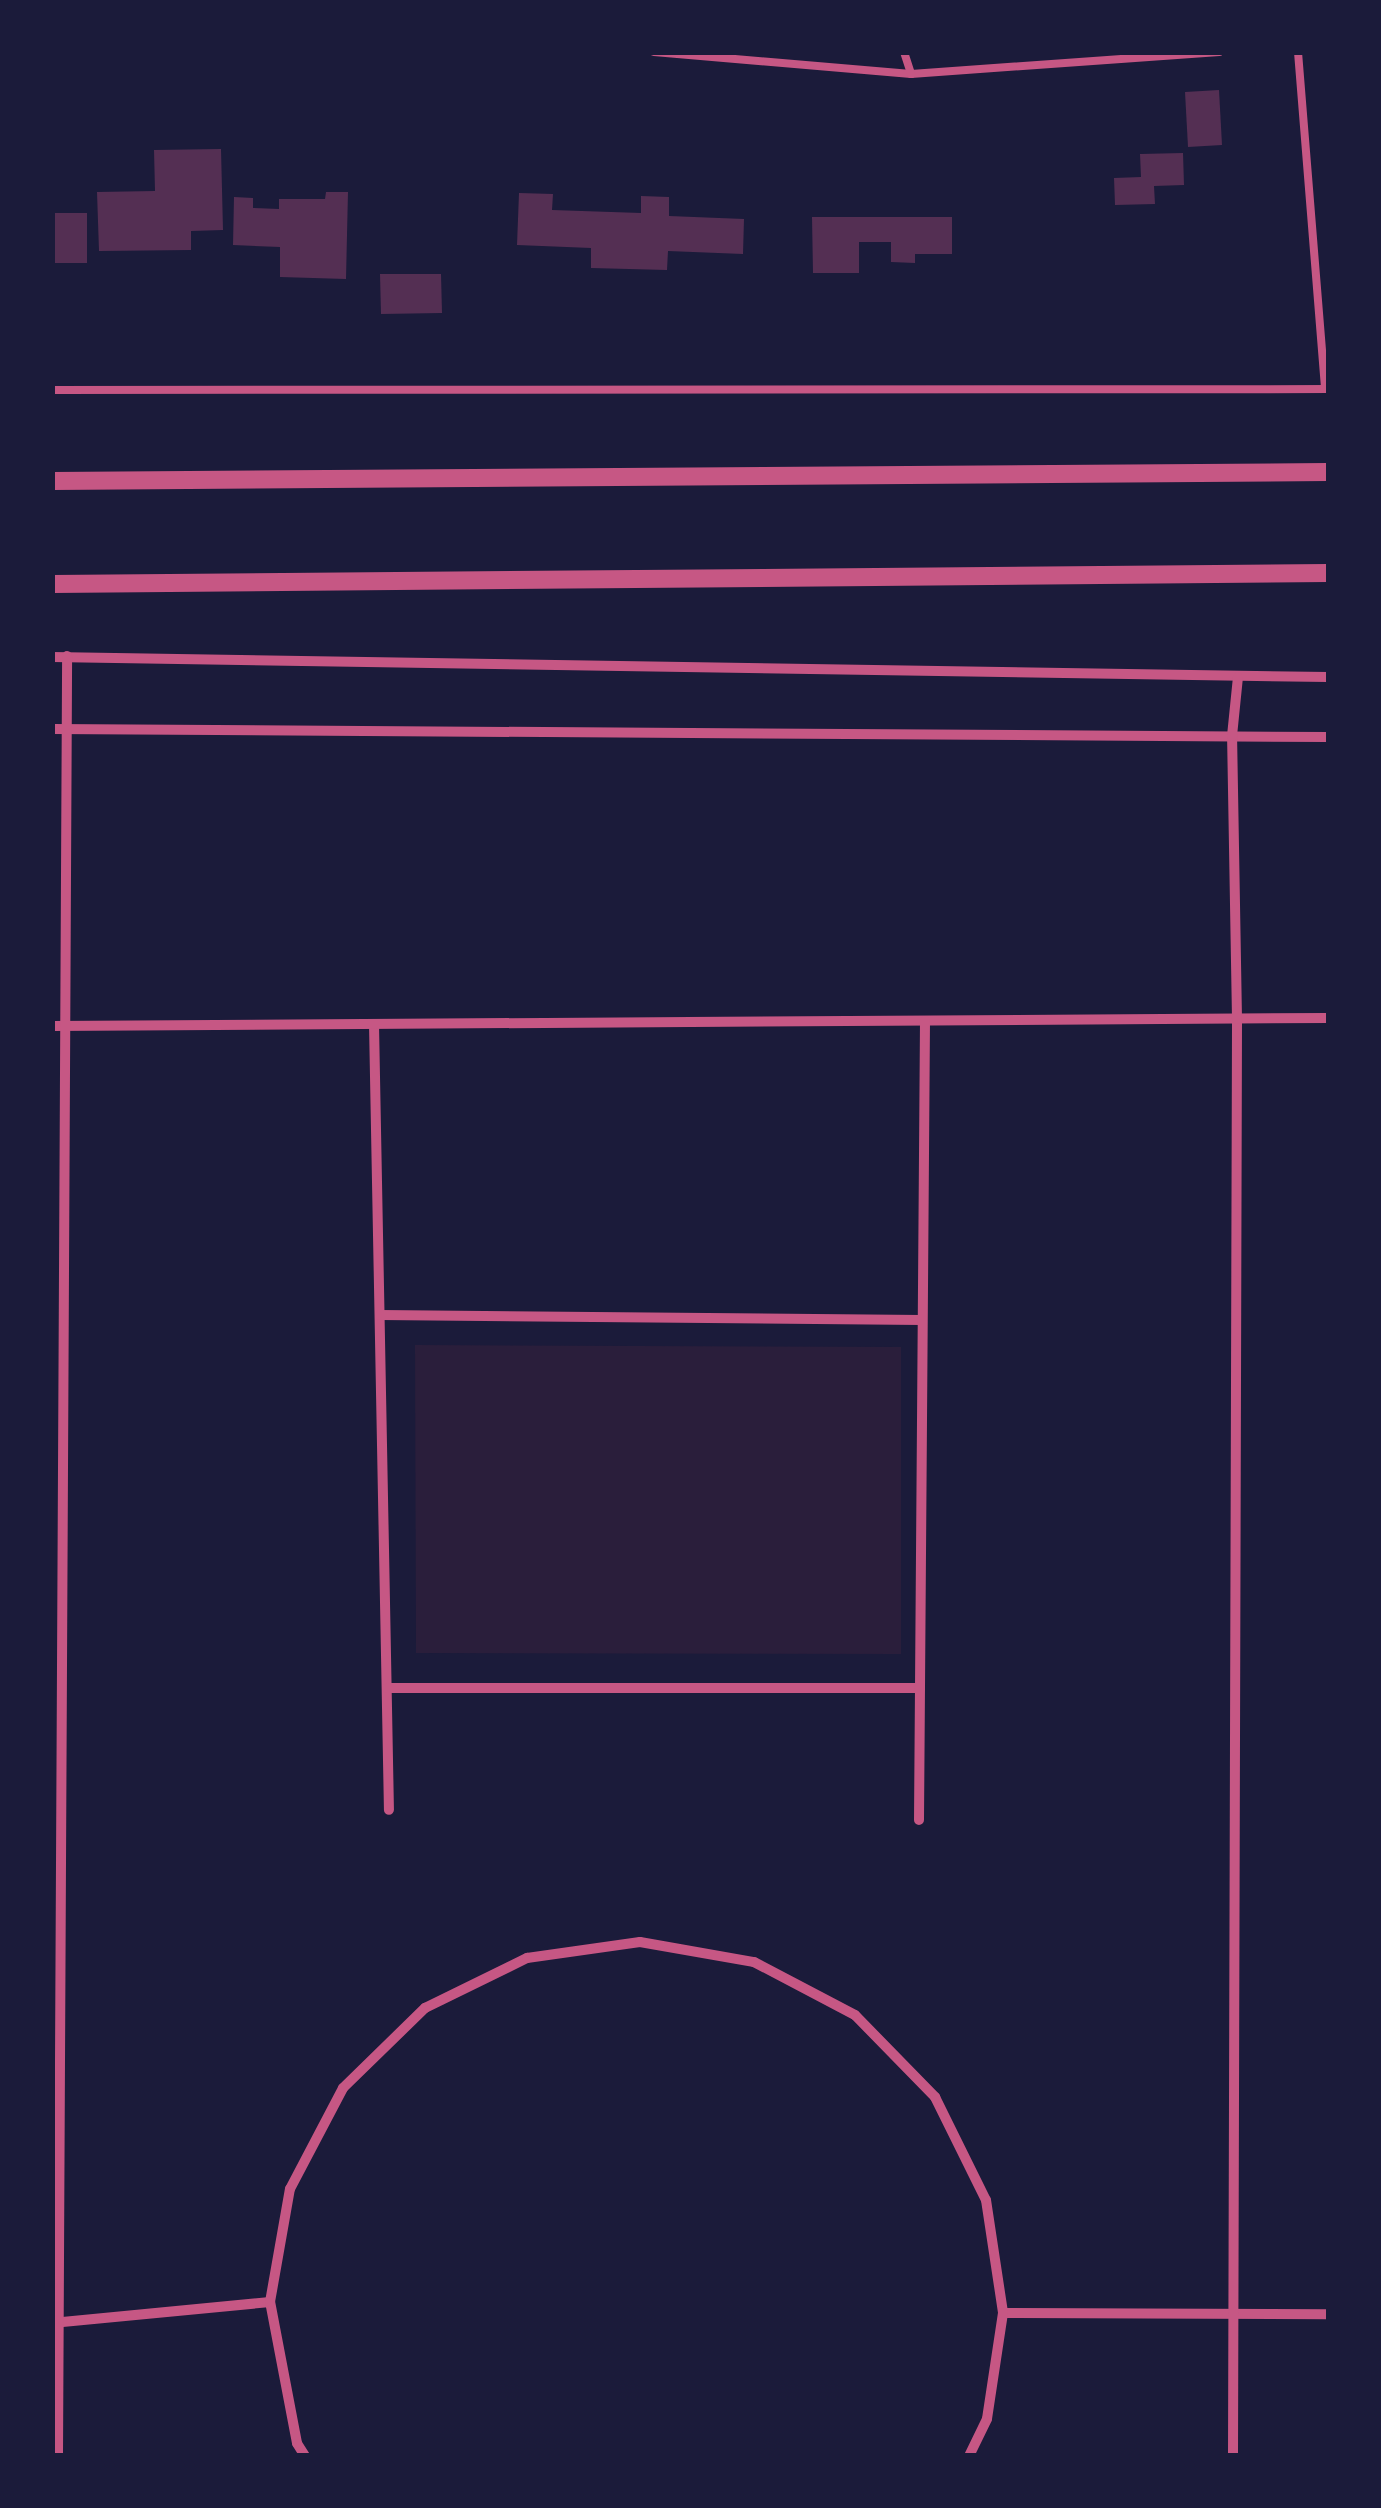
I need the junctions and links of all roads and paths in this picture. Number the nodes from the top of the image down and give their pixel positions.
1 (654, 52) edge
2 (904, 52) edge
3 (1219, 52) edge
4 (1298, 52) edge
5 (911, 74) junction
6 (1327, 389) edge
7 (52, 390) edge
8 (1328, 472) edge
9 (52, 481) edge
10 (1328, 572) edge
11 (52, 584) edge
12 (52, 656) edge
13 (67, 656) junction
14 (1238, 677) junction
15 (1328, 678) edge
16 (59, 729) edge
17 (1232, 736) junction
18 (1328, 736) edge
19 (1328, 1018) edge
20 (1237, 1019) junction
21 (924, 1021) junction
22 (374, 1024) junction
23 (52, 1026) edge
24 (70, 1026) junction
25 (380, 1315) junction
26 (922, 1320) junction
27 (387, 1688) junction
28 (920, 1688) junction
29 (389, 1810) dead end
30 (919, 1820) dead end
31 (270, 2302) junction
32 (1003, 2312) junction
33 (1232, 2313) junction
34 (1328, 2314) edge
35 (55, 2323) edge
36 (58, 2456) edge
37 (305, 2456) edge
38 (969, 2456) edge
39 (1233, 2456) edge

1 - 5 lane
2 - 5 lane
3 - 5 lane
4 - 6 lane
6 - 7 lane
8 - 9 street
10 - 11 street
12 - 13 street
13 - 14 street
13 - 16 street
14 - 15 street
14 - 17 street
16 - 17 street
16 - 24 street
17 - 18 street
17 - 20 street
19 - 20 street
20 - 21 street
20 - 33 street
21 - 22 street
21 - 26 street
22 - 24 street
22 - 25 street
23 - 24 street
24 - 35 street
25 - 26 street
25 - 27 street
26 - 28 street
27 - 28 street
27 - 29 street
28 - 30 street
31 - 32 street
31 - 35 street
31 - 37 street
32 - 33 street
32 - 38 street
33 - 34 street
33 - 39 street
35 - 36 street

